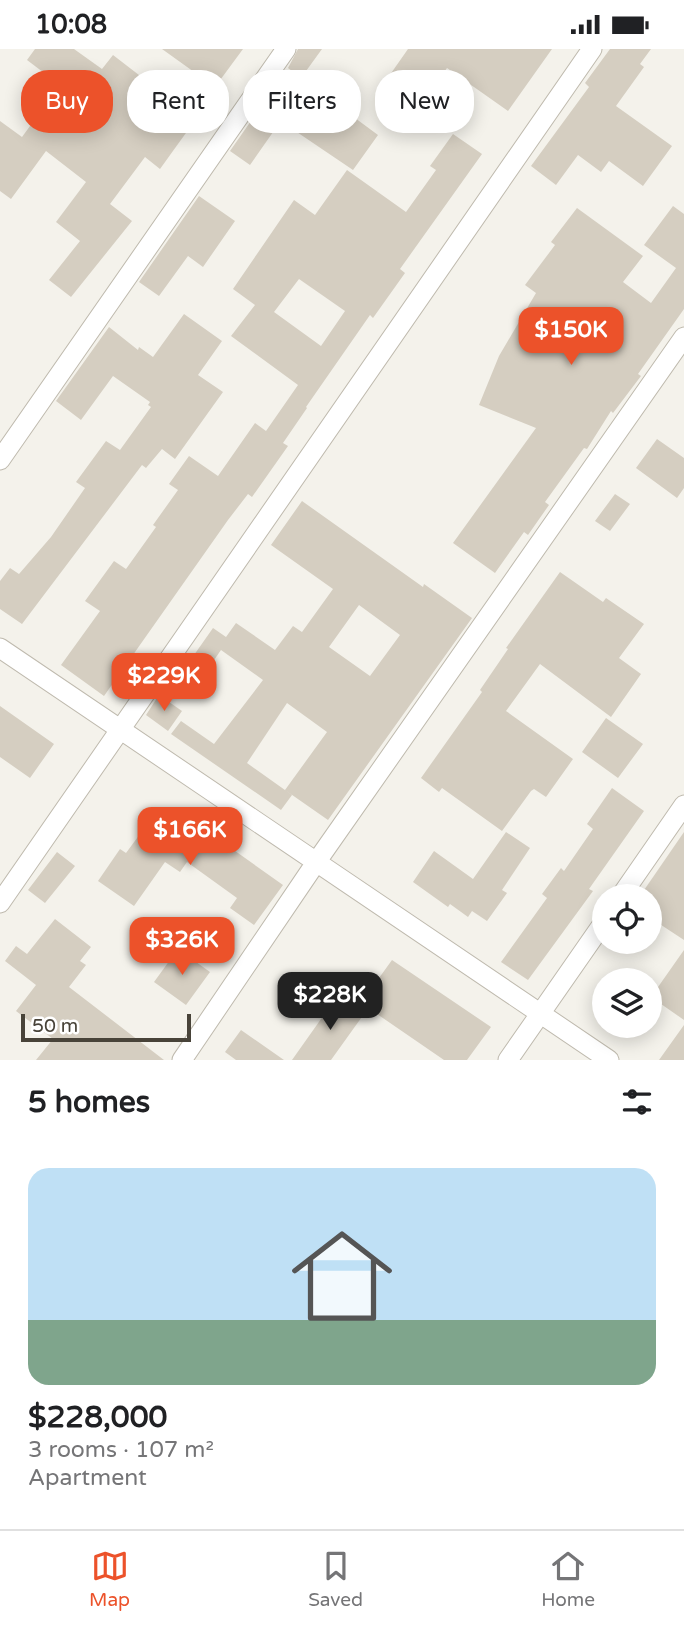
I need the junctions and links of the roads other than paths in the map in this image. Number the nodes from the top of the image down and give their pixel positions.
1 (286, 49) edge
2 (593, 49) edge
3 (684, 337) edge
4 (0, 460) edge
5 (0, 648) edge
6 (120, 729) junction
7 (684, 805) edge
8 (317, 861) junction
9 (629, 884) edge
10 (0, 902) edge
11 (592, 939) edge
12 (542, 1012) junction
13 (182, 1060) edge
14 (508, 1060) edge
15 (610, 1060) edge

1 - 4 street
2 - 6 street
3 - 8 street
5 - 6 street
6 - 8 street
6 - 10 street
7 - 9 street
8 - 12 street
8 - 13 street
11 - 12 street
12 - 14 street
12 - 15 street

